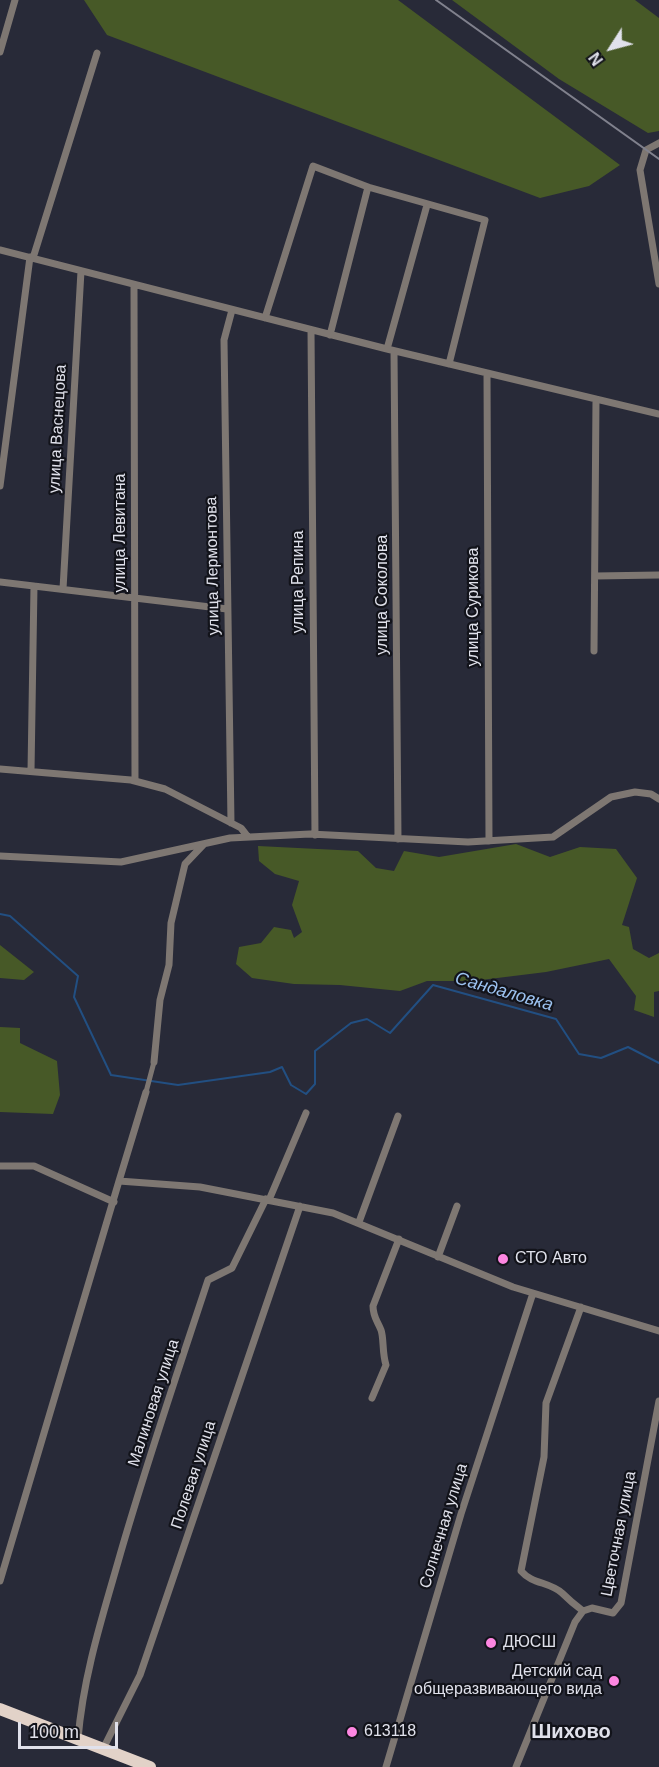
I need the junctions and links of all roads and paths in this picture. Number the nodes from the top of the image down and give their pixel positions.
1 (15, 0) edge
2 (0, 52) edge
3 (97, 53) dead end
4 (659, 142) edge
5 (368, 187) junction
6 (427, 205) junction
7 (0, 250) edge
8 (32, 257) junction
9 (81, 271) junction
10 (659, 284) edge
11 (134, 285) junction
12 (232, 310) junction
13 (265, 318) junction
14 (311, 330) junction
15 (330, 335) junction
16 (390, 350) junction
17 (449, 364) junction
18 (487, 373) junction
19 (596, 399) junction
20 (659, 414) edge
21 (0, 486) edge
22 (659, 575) edge
23 (595, 576) junction
24 (0, 582) edge
25 (34, 586) junction
26 (63, 589) junction
27 (135, 598) junction
28 (227, 609) junction
29 (594, 651) dead end
30 (0, 769) edge
31 (31, 771) junction
32 (135, 781) junction
33 (659, 799) edge
34 (231, 823) junction
35 (315, 835) junction
36 (248, 837) junction
37 (398, 839) junction
38 (489, 841) junction
39 (204, 844) junction
40 (0, 856) edge
41 (154, 1062) joint
42 (146, 1092) joint
43 (306, 1113) dead end
44 (398, 1116) dead end
45 (0, 1166) edge
46 (119, 1181) junction
47 (268, 1200) junction
48 (114, 1202) junction
49 (300, 1206) junction
50 (458, 1206) dead end
51 (359, 1222) junction
52 (399, 1239) junction
53 (438, 1257) junction
54 (533, 1293) junction
55 (581, 1307) junction
56 (659, 1331) edge
57 (372, 1398) dead end
58 (659, 1401) edge
59 (0, 1581) edge
60 (583, 1611) junction
61 (0, 1709) edge
62 (78, 1739) junction
63 (103, 1749) junction
64 (150, 1767) edge
65 (386, 1767) edge
66 (516, 1767) edge

1 - 2 street
3 - 8 street
4 - 10 street
5 - 6 street
5 - 13 street
5 - 15 street
6 - 16 street, улица Соколова
6 - 17 street
7 - 8 street
8 - 9 street
8 - 21 street
9 - 11 street
9 - 26 street, улица Васнецова
11 - 12 street
11 - 27 street, улица Левитана
12 - 13 street
12 - 28 street, улица Лермонтова
13 - 14 street
14 - 15 street
14 - 35 street, улица Репина
15 - 16 street
16 - 17 street
16 - 37 street, улица Соколова
17 - 18 street
18 - 19 street
18 - 38 street, улица Сурикова
19 - 20 street
19 - 23 street
22 - 23 street
23 - 29 street
24 - 25 street
25 - 26 street
25 - 31 street
26 - 27 street
27 - 28 street
27 - 32 street, улица Левитана
28 - 34 street, улица Лермонтова
30 - 31 street
31 - 32 street
32 - 34 street
33 - 38 street
34 - 36 street
35 - 36 street
35 - 37 street
36 - 39 street
37 - 38 street
39 - 40 street
39 - 41 street
41 - 42 street
42 - 46 street
43 - 47 street, Малиновая улица
44 - 51 street
45 - 48 street
46 - 47 street
46 - 48 street
47 - 49 street
47 - 62 street, Малиновая улица
48 - 59 street
49 - 51 street
49 - 63 street, Полевая улица
50 - 53 street
51 - 52 street
52 - 53 street
52 - 57 street
53 - 54 street
54 - 55 street
54 - 65 street, Солнечная улица
55 - 56 street
55 - 60 street
58 - 60 street, Цветочная улица
60 - 66 street, Цветочная улица
61 - 62 highway
62 - 63 highway
63 - 64 highway

